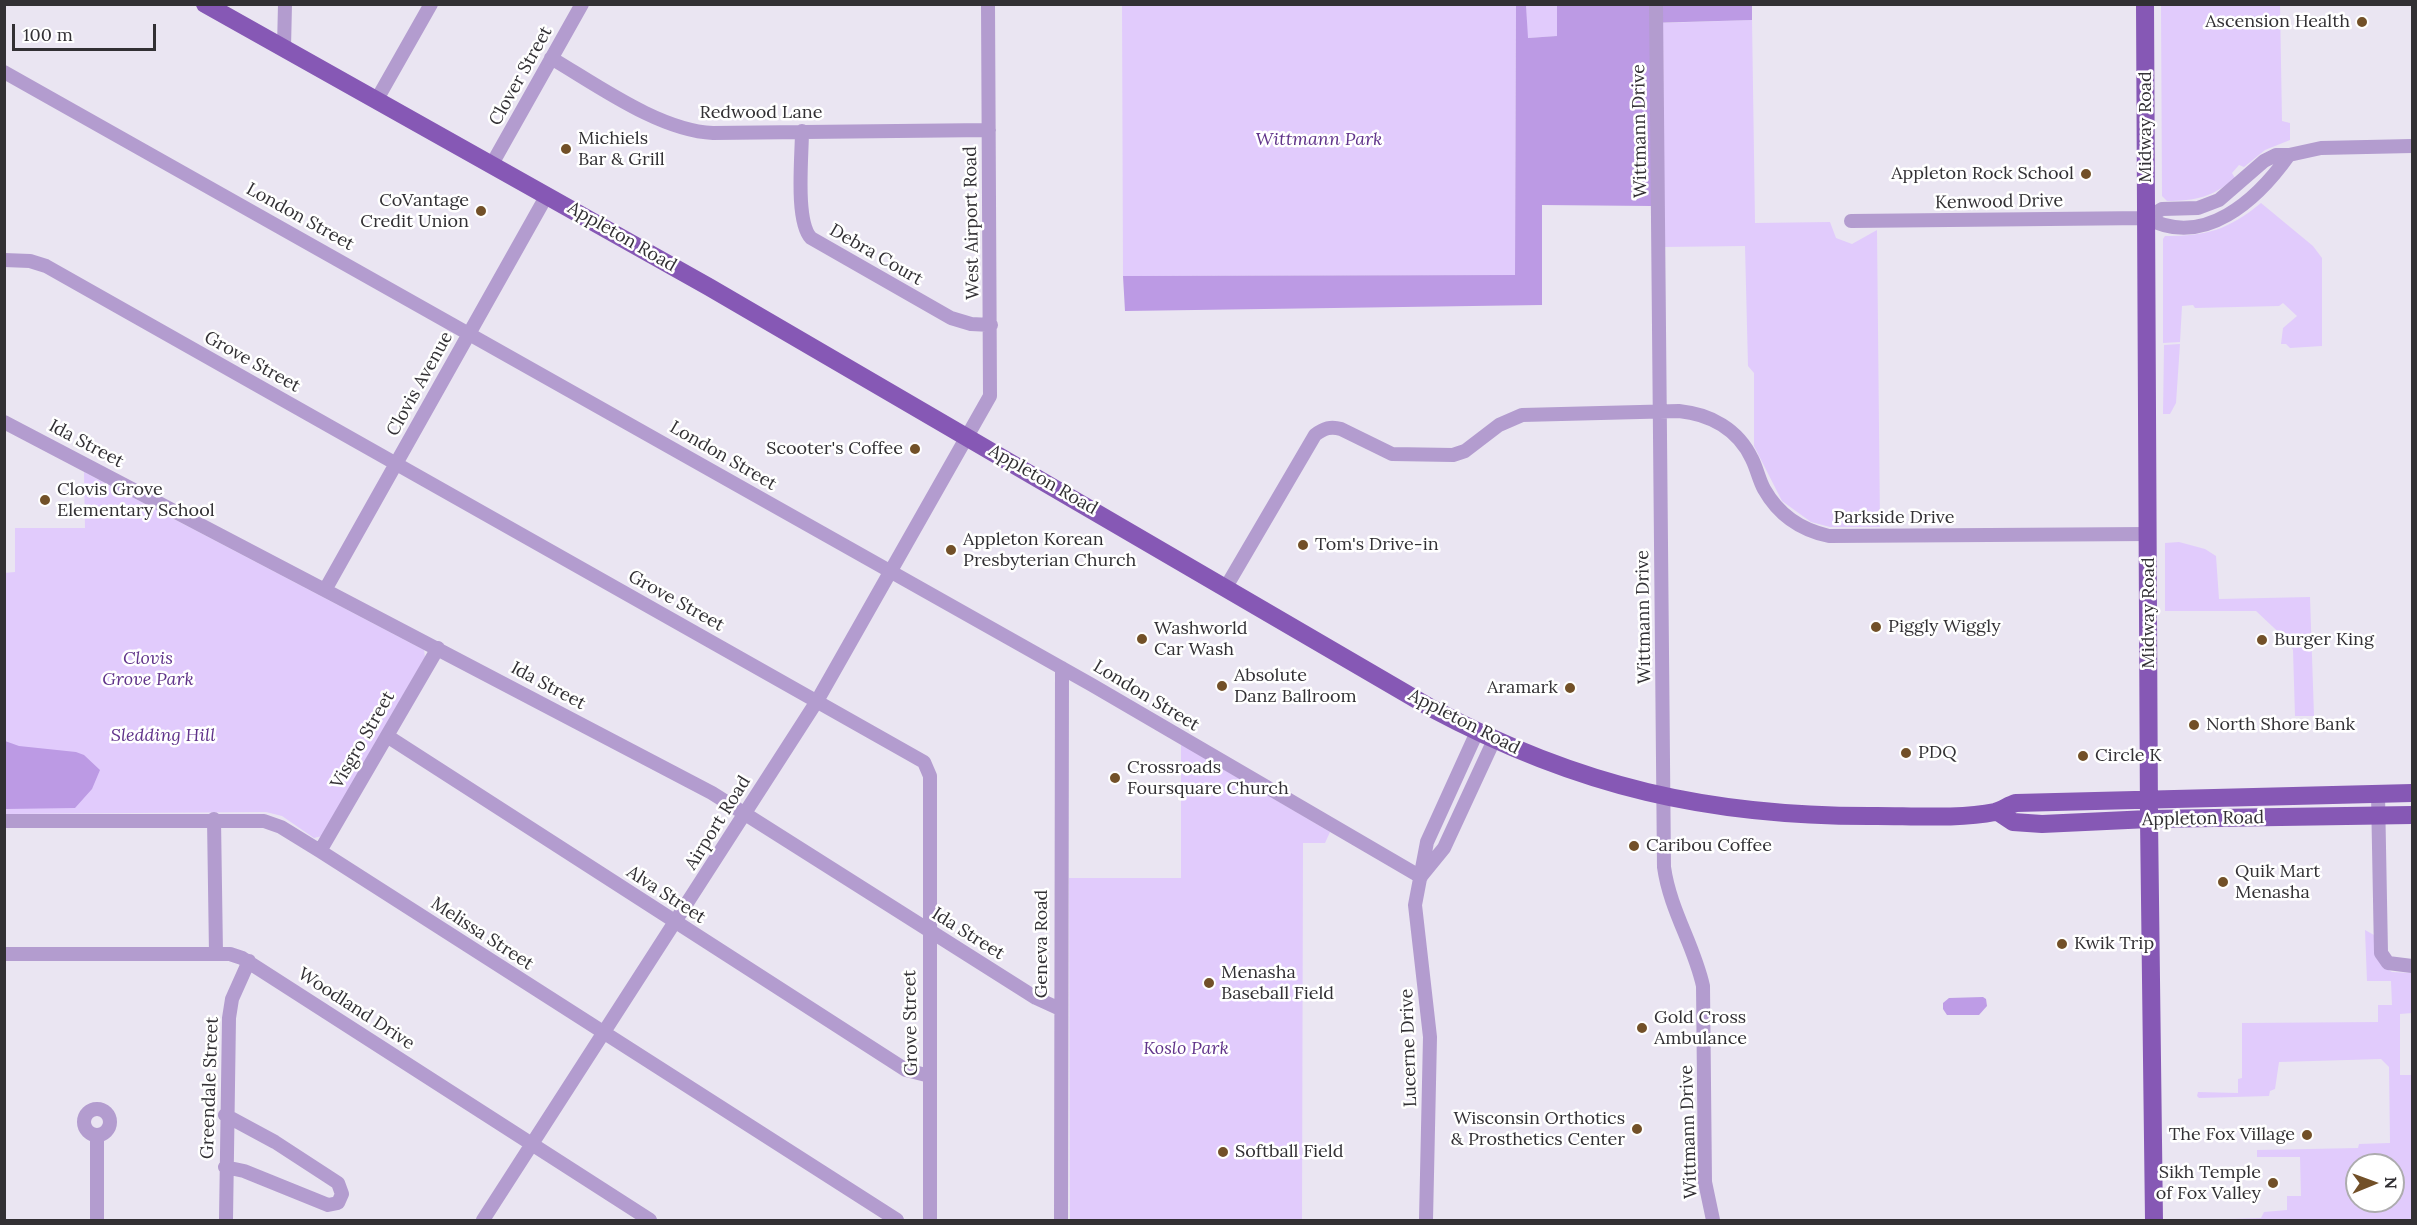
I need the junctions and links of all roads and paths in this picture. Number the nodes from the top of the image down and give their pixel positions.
1 (205, 4) edge
2 (285, 4) edge
3 (431, 4) edge
4 (582, 4) edge
5 (988, 4) edge
6 (1656, 4) edge
7 (2145, 4) edge
8 (284, 48) junction
9 (551, 58) junction
10 (4, 72) edge
11 (376, 101) junction
12 (989, 130) junction
13 (802, 131) junction
14 (2412, 146) edge
15 (492, 164) junction
16 (547, 195) junction
17 (2147, 218) junction
18 (1851, 221) dead end
19 (4, 260) edge
20 (992, 325) junction
21 (469, 333) junction
22 (1661, 411) junction
23 (4, 422) edge
24 (968, 436) junction
25 (396, 464) junction
26 (2149, 534) junction
27 (890, 572) junction
28 (1226, 587) junction
29 (325, 590) junction
30 (438, 648) junction
31 (1062, 668) junction
32 (817, 701) junction
33 (1477, 732) junction
34 (387, 736) junction
35 (1494, 740) junction
36 (2412, 793) edge
37 (2378, 794) junction
38 (1665, 796) junction
39 (2149, 810) junction
40 (745, 812) junction
41 (2377, 815) junction
42 (2412, 815) edge
43 (214, 819) junction
44 (4, 821) edge
45 (320, 851) junction
46 (1420, 877) junction
47 (676, 923) junction
48 (928, 931) junction
49 (4, 954) edge
50 (216, 954) junction
51 (249, 961) junction
52 (2412, 966) edge
53 (1060, 1009) junction
54 (603, 1033) junction
55 (930, 1077) junction
56 (225, 1115) junction
57 (97, 1135) dead end
58 (532, 1144) junction
59 (225, 1167) junction
60 (97, 1221) edge
61 (226, 1221) edge
62 (483, 1221) edge
63 (650, 1221) edge
64 (897, 1221) edge
65 (930, 1221) edge
66 (1061, 1221) edge
67 (1426, 1221) edge
68 (1713, 1221) edge
69 (2154, 1221) edge

1 - 8 main road, Appleton Road
2 - 8 street
3 - 11 street
4 - 9 street, Clover Street
5 - 12 street, West Airport Road
6 - 22 street, Wittmann Drive
7 - 17 main road, Midway Road
8 - 11 main road, Appleton Road
9 - 13 street, Redwood Lane
9 - 15 street, Clover Street
10 - 21 street, London Street
11 - 15 main road, Appleton Road
12 - 13 street, Redwood Lane
12 - 20 street, West Airport Road
13 - 20 street, Debra Court
14 - 17 street, Kenwood Drive
15 - 16 main road, Appleton Road
16 - 21 street, Clovis Avenue
16 - 24 main road, Appleton Road
17 - 18 street, Kenwood Drive
17 - 26 main road, Midway Road
19 - 25 street, Grove Street
20 - 24 street, West Airport Road
21 - 25 street, Clovis Avenue
21 - 27 street, London Street
22 - 26 street, Parkside Drive
22 - 28 street, Parkside Drive
22 - 38 street, Wittmann Drive
23 - 29 street, Ida Street
24 - 27 street, Airport Road
24 - 28 main road, Appleton Road
25 - 29 street, Clovis Avenue
25 - 32 street, Grove Street
26 - 39 main road, Midway Road
27 - 31 street, London Street
27 - 32 street, Airport Road
28 - 33 main road, Appleton Road
29 - 30 street, Ida Street
30 - 34 street, Visgro Street
30 - 40 street, Ida Street
31 - 46 street, London Street
31 - 53 street, Geneva Road
32 - 40 street, Airport Road
32 - 48 street, Grove Street
33 - 35 main road, Appleton Road
33 - 46 street, Lucerne Drive
34 - 45 street, Visgro Street
34 - 47 street, Alva Street
35 - 38 main road, Appleton Road
35 - 46 street, Lucerne Drive
36 - 37 main road, Appleton Road
37 - 39 main road, Appleton Road
37 - 41 street
38 - 39 main road, Appleton Road
38 - 68 street, Wittmann Drive
39 - 41 main road, Appleton Road
39 - 69 main road, Midway Road
40 - 47 street, Airport Road
40 - 48 street, Ida Street
41 - 42 main road, Appleton Road
41 - 52 street
43 - 44 street, Melissa Street
43 - 45 street, Melissa Street
43 - 50 street
45 - 54 street, Melissa Street
46 - 67 street, Lucerne Drive
47 - 54 street, Airport Road
47 - 55 street, Alva Street
48 - 53 street, Ida Street
48 - 55 street, Grove Street
49 - 50 street, Woodland Drive
50 - 51 street, Woodland Drive
51 - 56 street, Greendale Street
51 - 58 street, Woodland Drive
53 - 66 street, Geneva Road
54 - 58 street, Airport Road
54 - 64 street, Melissa Street
55 - 65 street, Grove Street
56 - 59 street, Greendale Street
56 - 59 street
57 - 60 street
58 - 62 street, Airport Road
58 - 63 street, Woodland Drive
59 - 61 street, Greendale Street

